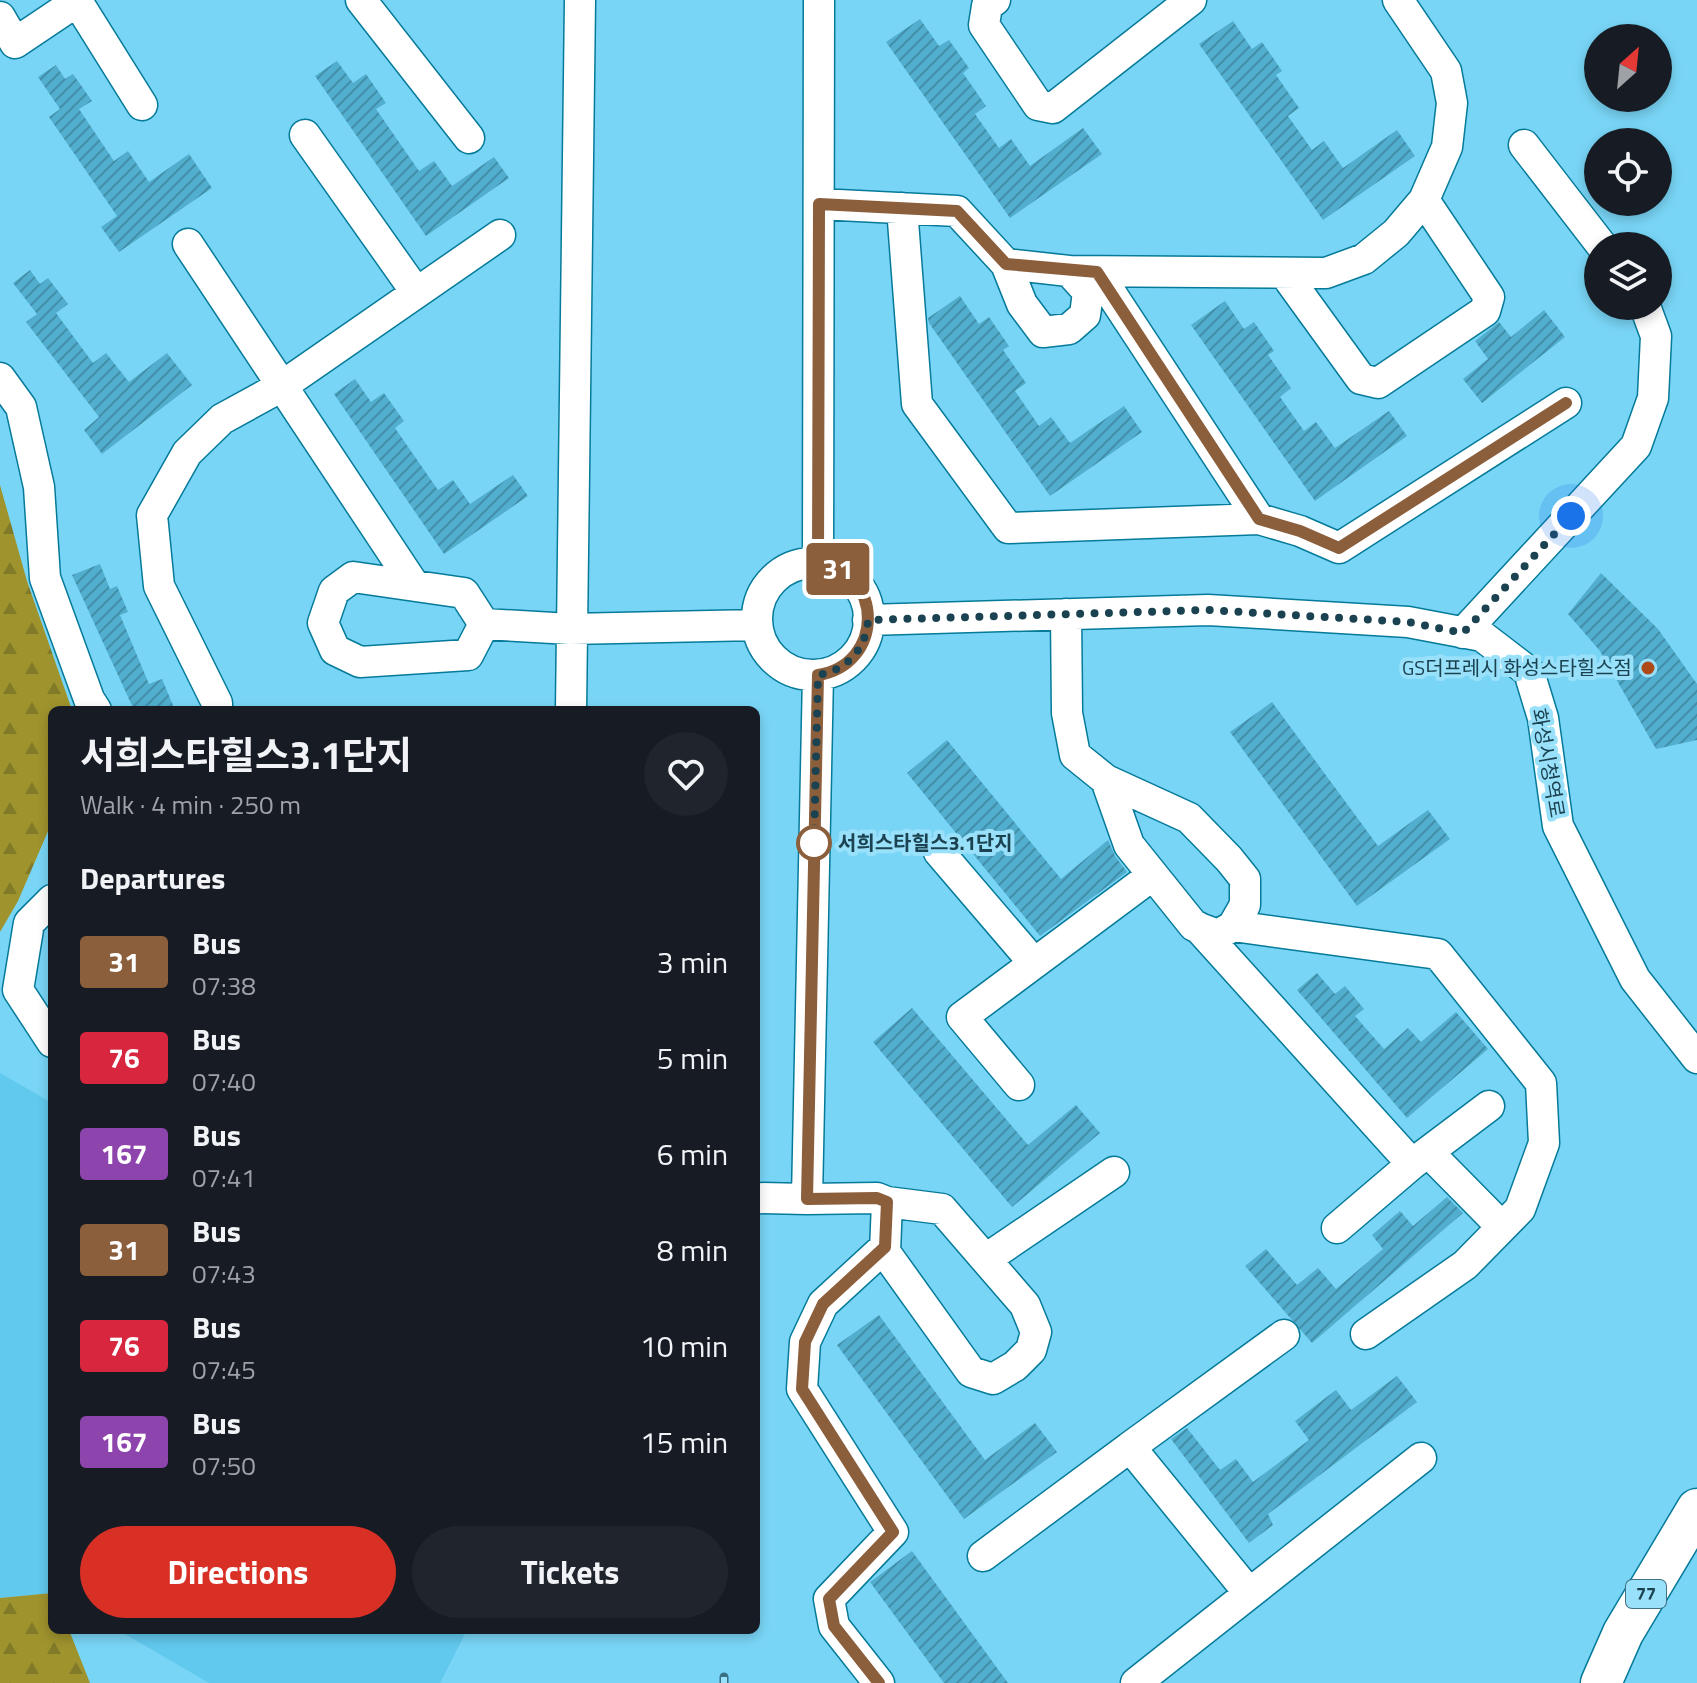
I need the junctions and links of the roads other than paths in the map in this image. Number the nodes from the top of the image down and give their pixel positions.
1 (78, 0) edge
2 (361, 0) edge
3 (580, 0) edge
4 (819, 0) edge
5 (995, 0) edge
6 (1191, 0) edge
7 (1398, 0) edge
8 (0, 17) edge
9 (142, 105) dead end
10 (305, 135) dead end
11 (469, 138) dead end
12 (1524, 145) dead end
13 (1424, 200) junction
14 (819, 204) junction
15 (902, 208) junction
16 (1591, 232) edge
17 (500, 235) dead end
18 (188, 244) dead end
19 (1006, 264) junction
20 (1083, 271) junction
21 (1285, 274) junction
22 (416, 292) junction
23 (1650, 320) edge
24 (0, 378) edge
25 (282, 386) junction
26 (1566, 403) dead end
27 (1259, 519) junction
28 (818, 563) junction
29 (414, 585) junction
30 (1066, 614) junction
31 (868, 620) junction
32 (484, 624) junction
33 (757, 625) junction
34 (570, 629) junction
35 (1463, 633) junction
36 (818, 675) junction
37 (93, 706) edge
38 (217, 706) edge
39 (571, 706) edge
40 (1106, 780) junction
41 (939, 852) dead end
42 (1153, 875) junction
43 (48, 904) edge
44 (1233, 926) junction
45 (1198, 927) junction
46 (1034, 963) junction
47 (48, 1036) edge
48 (1697, 1058) edge
49 (1019, 1085) dead end
50 (1489, 1106) dead end
51 (1420, 1158) junction
52 (1114, 1172) dead end
53 (760, 1198) edge
54 (807, 1199) junction
55 (887, 1202) junction
56 (1502, 1227) junction
57 (1337, 1228) dead end
58 (885, 1247) junction
59 (986, 1259) junction
60 (1366, 1334) dead end
61 (1284, 1335) dead end
62 (1130, 1447) junction
63 (1421, 1458) dead end
64 (1697, 1509) edge
65 (983, 1556) dead end
66 (1249, 1593) junction
67 (879, 1683) edge
68 (1136, 1683) edge
69 (1601, 1683) edge

1 - 8 street
1 - 9 street
2 - 11 street
3 - 34 street
4 - 14 street
5 - 6 street
7 - 13 street
10 - 22 street
12 - 16 street
13 - 21 street
13 - 21 street
14 - 15 street
14 - 28 street
15 - 19 street
15 - 27 street
17 - 22 street
18 - 25 street
19 - 20 street
19 - 20 street
20 - 21 street
20 - 27 street
22 - 25 street
23 - 35 street
24 - 37 street
25 - 29 street
25 - 38 street
26 - 27 street
28 - 31 street
28 - 33 street
29 - 32 street
29 - 32 street
30 - 31 street, 화성시청역로
30 - 35 street, 화성시청역로
30 - 40 street
31 - 36 street
32 - 34 street
33 - 34 street
33 - 36 street
34 - 39 street
35 - 48 street, 화성시청역로
36 - 54 street
40 - 42 street
40 - 44 street
41 - 46 street
42 - 45 street
42 - 46 street
43 - 47 street
44 - 45 street
44 - 56 street
45 - 51 street
46 - 49 street
50 - 51 street
51 - 56 street
51 - 57 street
52 - 59 street
53 - 54 street
54 - 55 street
55 - 58 street
55 - 59 street
56 - 60 street
58 - 59 street
58 - 67 street
61 - 62 street
62 - 65 street
62 - 66 street
63 - 66 street
64 - 69 main road, 77
66 - 68 street

